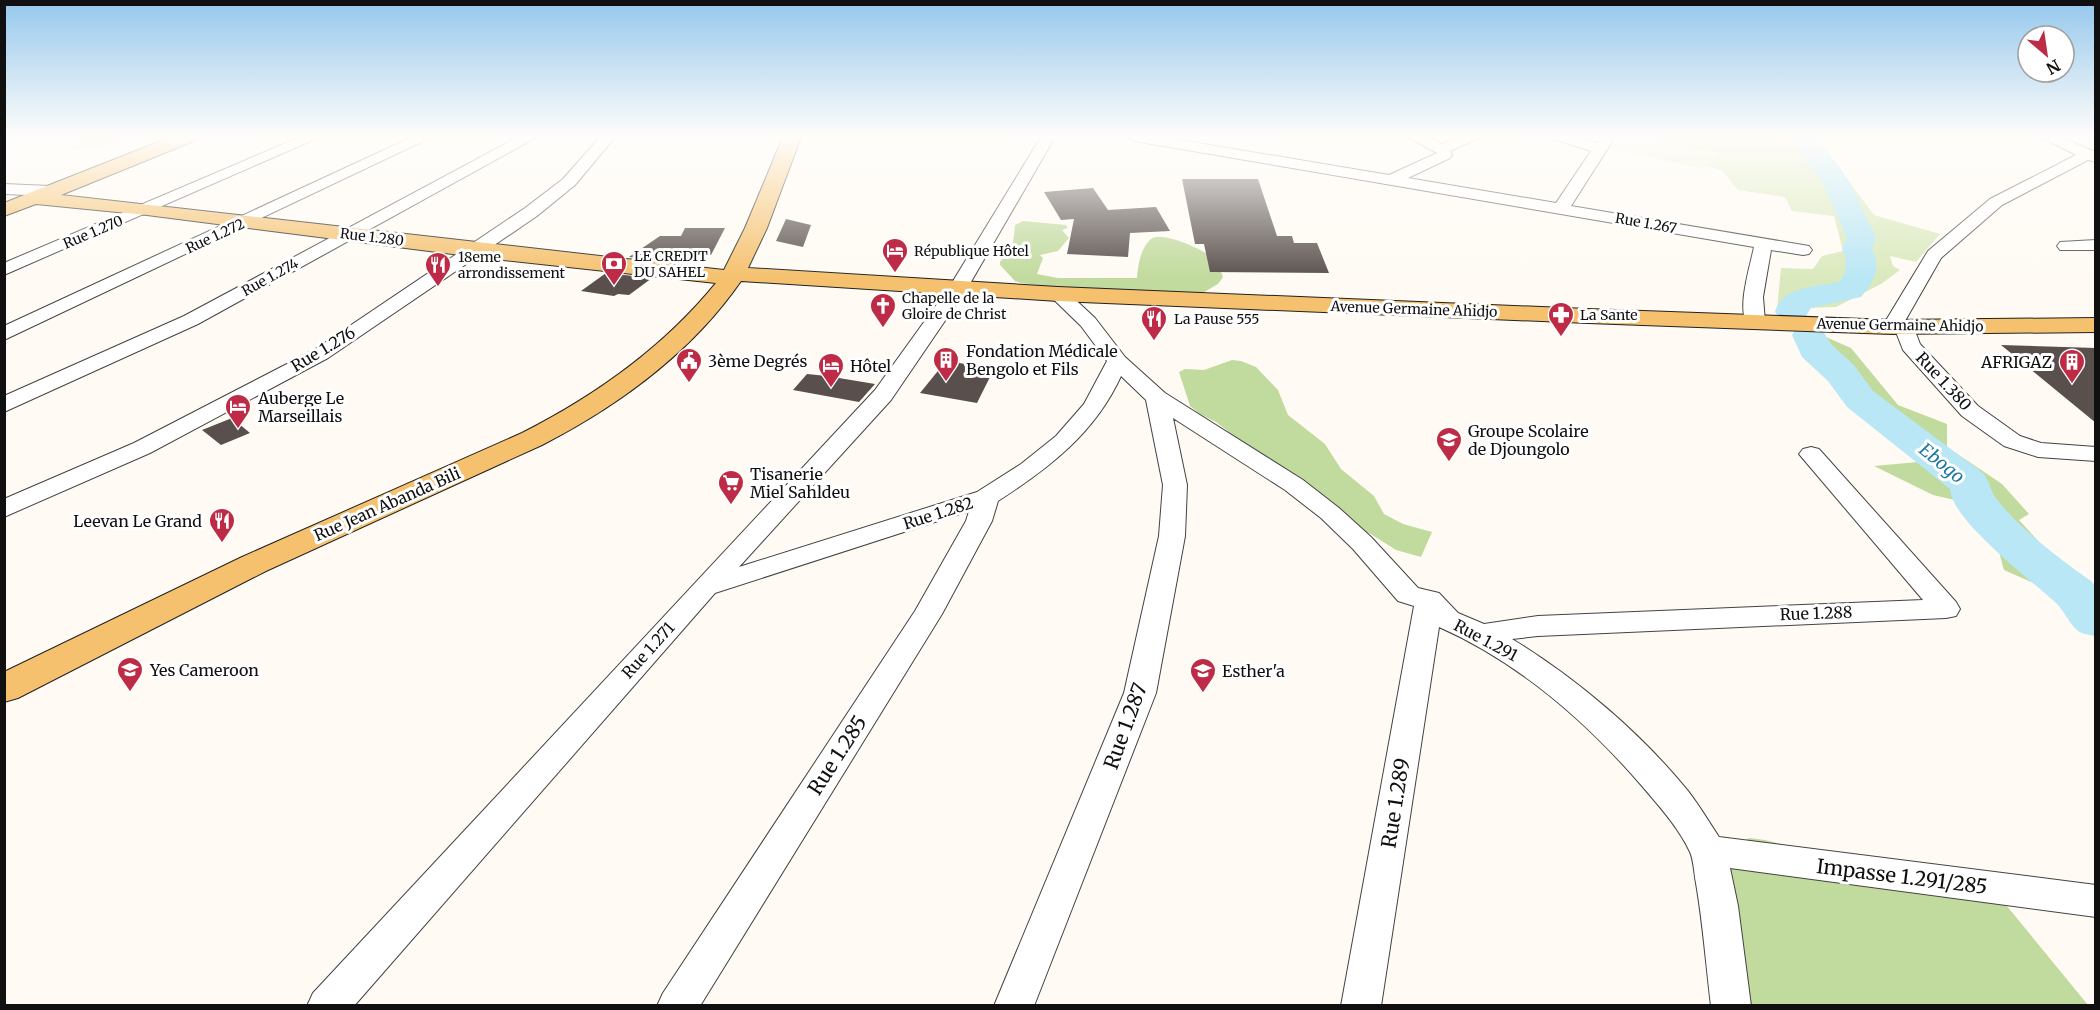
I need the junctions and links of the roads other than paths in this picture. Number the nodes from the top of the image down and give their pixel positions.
1 (49, 184) edge
2 (203, 184) edge
3 (325, 184) edge
4 (442, 184) edge
5 (566, 184) edge
6 (772, 184) edge
7 (1020, 184) edge
8 (1417, 184) edge
9 (1577, 184) edge
10 (2028, 184) edge
11 (26, 192) edge
12 (154, 205) junction
13 (1561, 208) junction
14 (4, 210) edge
15 (254, 218) junction
16 (356, 230) junction
17 (1763, 244) junction
18 (2096, 245) edge
19 (482, 246) junction
20 (2066, 246) dead end
21 (1803, 250) dead end
22 (4, 270) edge
23 (733, 275) junction
24 (959, 287) junction
25 (1058, 294) junction
26 (1755, 322) junction
27 (2096, 325) edge
28 (1899, 327) junction
29 (4, 334) edge
30 (1118, 361) junction
31 (1157, 398) junction
32 (4, 405) edge
33 (1811, 454) dead end
34 (2096, 454) edge
35 (986, 497) junction
36 (4, 509) edge
37 (705, 587) junction
38 (1428, 600) junction
39 (1481, 634) junction
40 (4, 688) edge
41 (1708, 850) junction
42 (2096, 901) edge
43 (327, 1005) edge
44 (677, 1005) edge
45 (1014, 1005) edge
46 (1361, 1005) edge
47 (1731, 1005) edge

1 - 11 main road
2 - 12 street, Rue 1.270
3 - 15 street, Rue 1.272
4 - 16 street, Rue 1.274
5 - 19 street, Rue 1.276
6 - 23 main road, Rue Jean Abanda Bili
7 - 24 street, Rue 1.271
8 - 13 street, Rue 1.267
9 - 13 street
10 - 28 street
11 - 12 main road, Rue 1.280
11 - 14 main road
12 - 15 main road, Rue 1.280
12 - 22 street, Rue 1.270
13 - 17 street, Rue 1.267
15 - 16 main road, Rue 1.280
15 - 29 street, Rue 1.272
16 - 19 main road, Rue 1.280
16 - 32 street, Rue 1.274
17 - 21 street, Rue 1.267
17 - 26 street
18 - 20 street
19 - 23 main road, Rue 1.280
19 - 36 street, Rue 1.276
23 - 24 main road, Avenue Germaine Ahidjo
23 - 40 main road, Rue Jean Abanda Bili
24 - 25 main road, Avenue Germaine Ahidjo
24 - 37 street, Rue 1.271
25 - 26 main road, Avenue Germaine Ahidjo
25 - 30 street
26 - 28 main road, Avenue Germaine Ahidjo
27 - 28 main road, Avenue Germaine Ahidjo
28 - 34 street, Rue 1.380
30 - 31 street, Rue 1.291
30 - 35 street, Rue 1.282
31 - 38 street, Rue 1.291
31 - 45 street, Rue 1.287
33 - 39 street, Rue 1.288
35 - 37 street, Rue 1.282
35 - 44 street, Rue 1.285
37 - 43 street, Rue 1.271
38 - 39 street, Rue 1.291
38 - 46 street, Rue 1.289
39 - 41 street, Rue 1.291
41 - 42 street, Impasse 1.291/285
41 - 47 street, Rue 1.291

